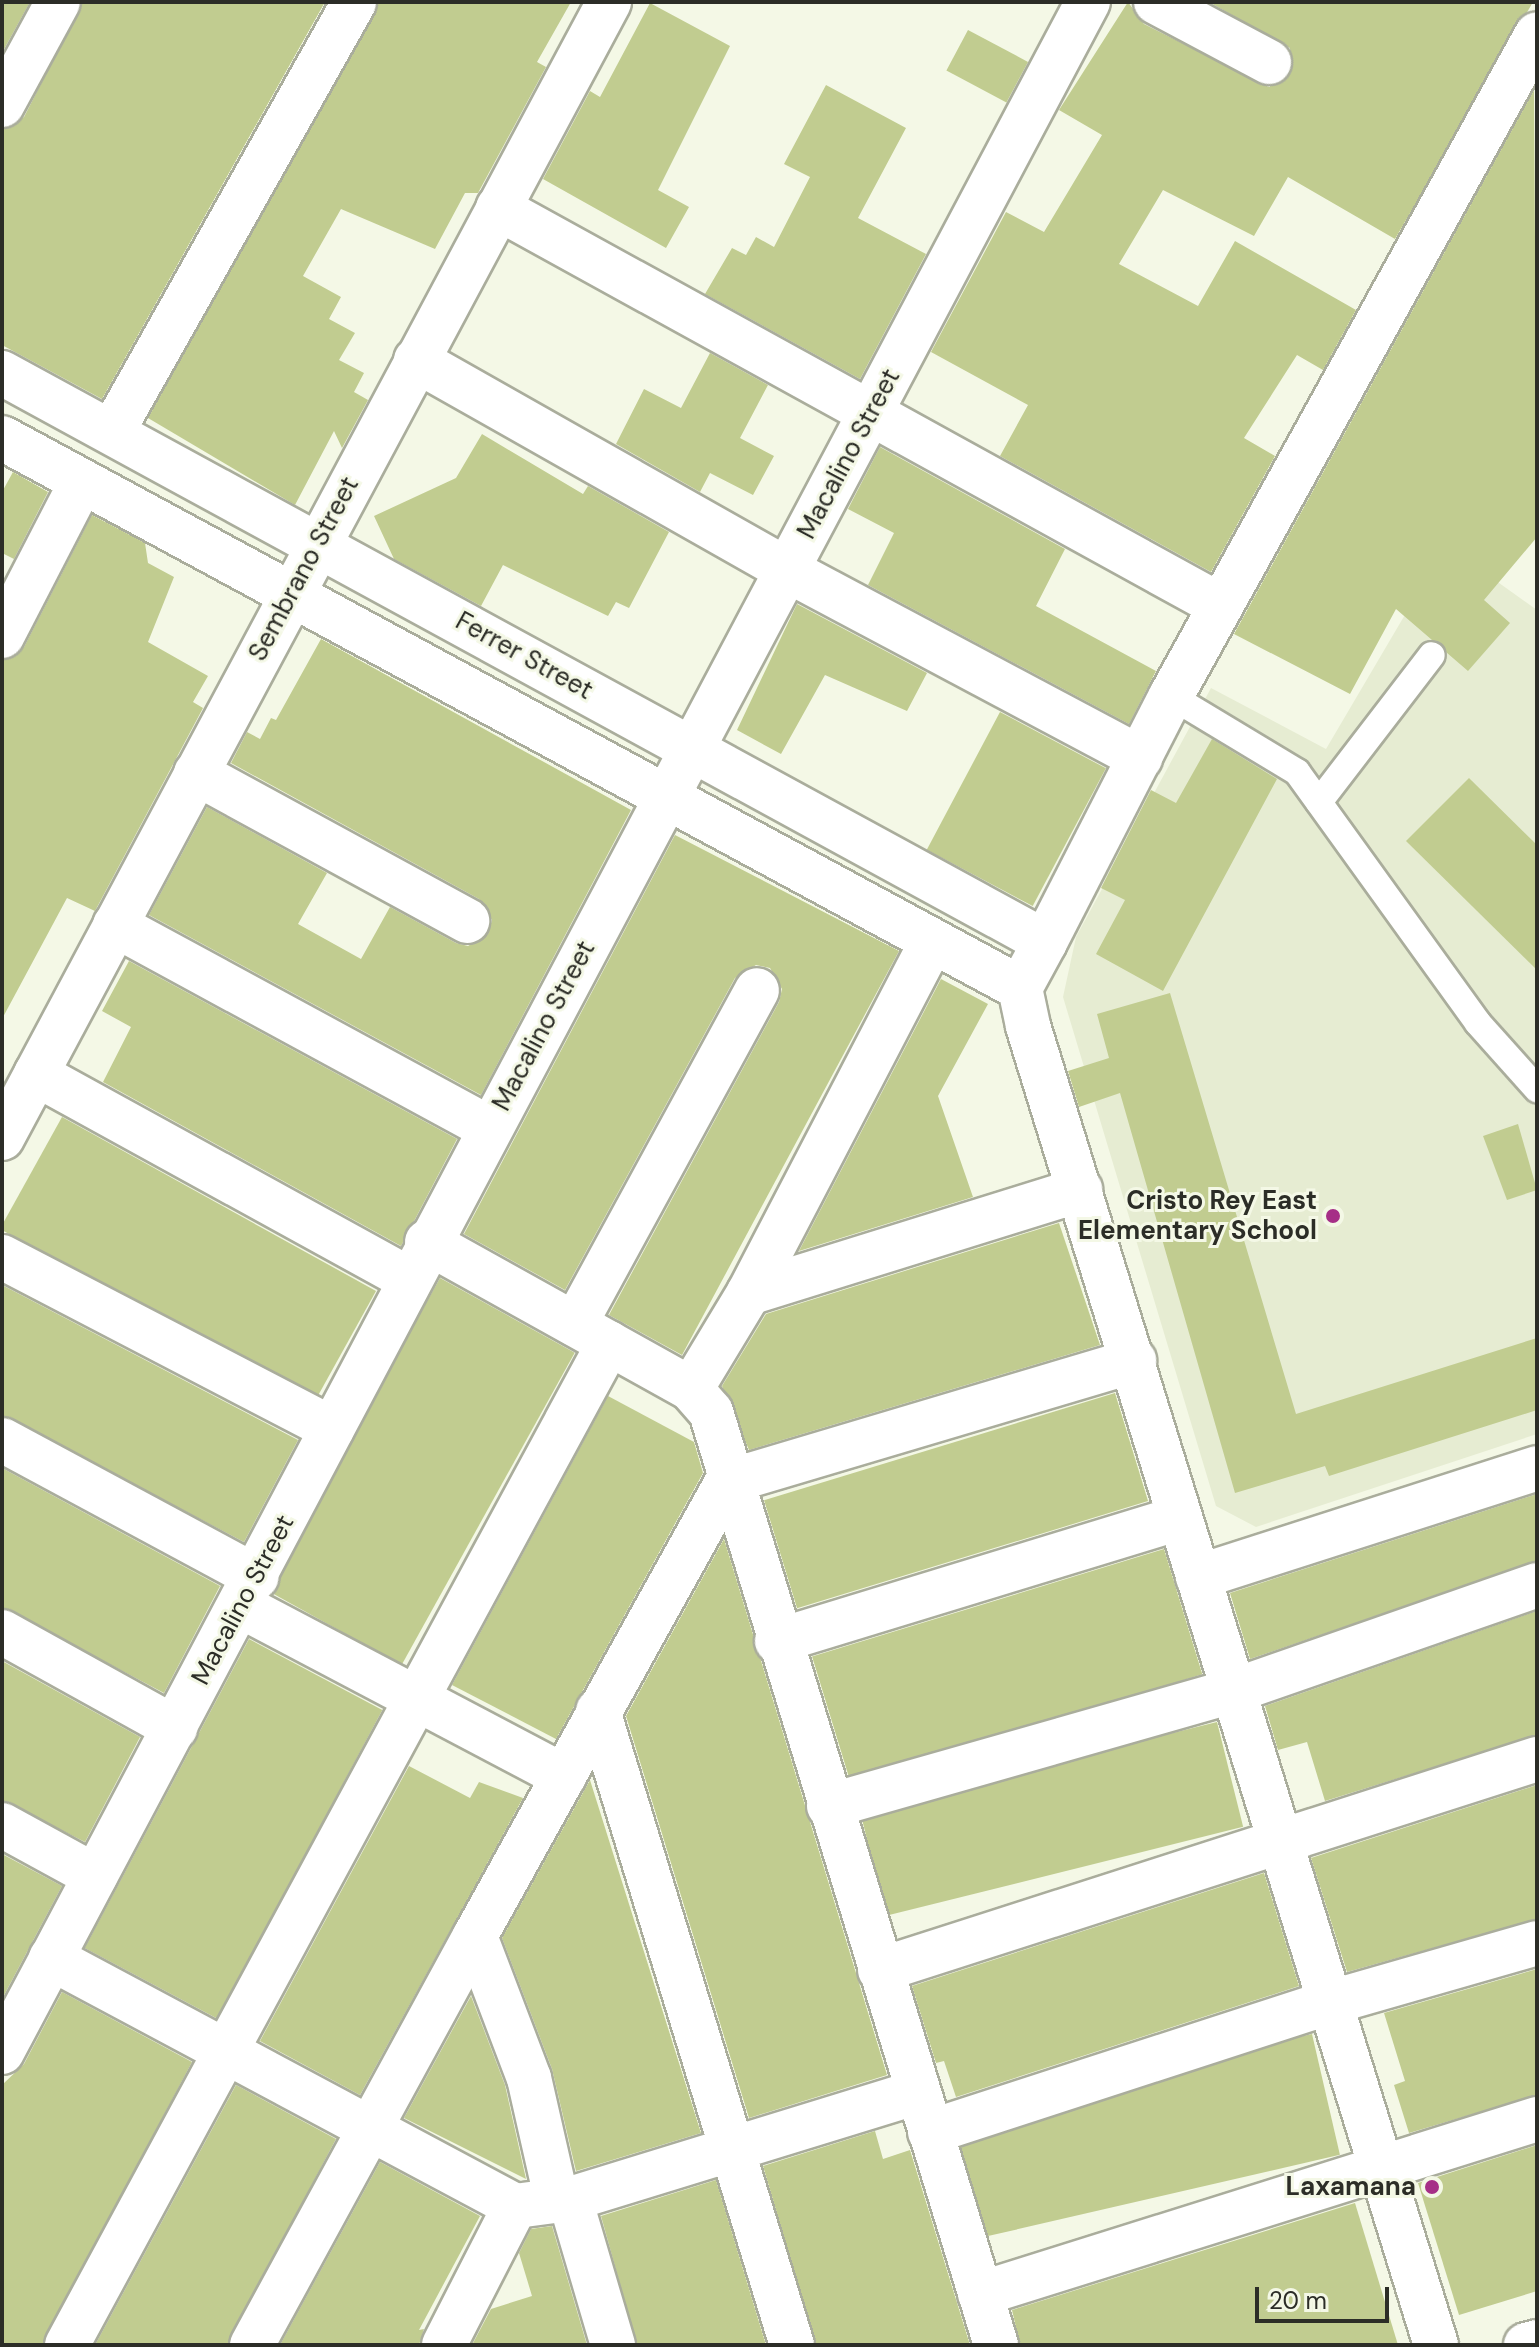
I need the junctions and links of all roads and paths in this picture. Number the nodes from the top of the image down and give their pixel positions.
1 (58, 2) edge
2 (354, 2) edge
3 (609, 2) edge
4 (1088, 2) edge
5 (1156, 2) edge
6 (1537, 34) edge
7 (1269, 62) dead end
8 (2, 105) edge
9 (498, 208) junction
10 (416, 360) junction
11 (2, 373) edge
12 (871, 413) junction
13 (112, 432) junction
14 (2, 438) edge
15 (82, 481) junction
16 (317, 543) junction
17 (787, 570) junction
18 (291, 594) junction
19 (1221, 606) junction
20 (2, 636) edge
21 (1432, 655) dead end
22 (1171, 696) junction
23 (693, 749) junction
24 (1140, 758) junction
25 (196, 773) junction
26 (668, 798) junction
27 (1319, 802) junction
28 (467, 921) dead end
29 (115, 925) junction
30 (932, 942) junction
31 (1045, 942) junction
32 (1020, 988) junction
33 (757, 990) dead end
34 (36, 1074) junction
35 (1537, 1089) edge
36 (489, 1128) junction
37 (2, 1138) edge
38 (1080, 1190) junction
39 (2, 1257) edge
40 (418, 1261) junction
41 (749, 1293) junction
42 (592, 1333) junction
43 (1134, 1361) junction
44 (691, 1389) junction
45 (332, 1429) junction
46 (2, 1440) edge
47 (1537, 1468) edge
48 (727, 1482) junction
49 (1180, 1518) junction
50 (1198, 1577) junction
51 (1537, 1585) edge
52 (249, 1592) junction
53 (2, 1632) edge
54 (777, 1641) junction
55 (1233, 1691) junction
56 (416, 1700) junction
57 (598, 1711) junction
58 (175, 1728) junction
59 (1537, 1759) edge
60 (564, 1776) junction
61 (829, 1806) junction
62 (2, 1825) edge
63 (1281, 1847) junction
64 (95, 1876) junction
65 (475, 1936) junction
66 (1537, 1943) edge
67 (51, 1958) junction
68 (880, 1970) junction
69 (1328, 2003) junction
70 (7, 2032) edge
71 (221, 2053) junction
72 (924, 2112) junction
73 (1537, 2119) edge
74 (365, 2129) junction
75 (732, 2151) junction
76 (1381, 2170) junction
77 (547, 2202) junction
78 (980, 2294) junction
79 (1537, 2342) edge
80 (67, 2345) edge
81 (252, 2345) edge
82 (444, 2345) edge
83 (613, 2345) edge
84 (792, 2345) edge
85 (996, 2345) edge
86 (1436, 2345) edge
87 (1526, 2345) edge

1 - 8 street
2 - 13 street
3 - 9 street, Sembrano Street
4 - 12 street, Macalino Street
5 - 7 street
6 - 19 street
9 - 10 street, Sembrano Street
9 - 12 street
10 - 16 street, Sembrano Street
10 - 17 street
11 - 13 street, Ferrer Street
12 - 17 street, Macalino Street
12 - 19 street
13 - 16 street, Ferrer Street
14 - 15 street
15 - 18 street
15 - 20 street
16 - 18 street, Sembrano Street
16 - 23 street, Ferrer Street
17 - 23 street, Macalino Street
17 - 24 street
18 - 25 street, Sembrano Street
18 - 26 street
19 - 22 street
21 - 27 lane
22 - 24 street
22 - 27 lane
23 - 26 street, Macalino Street
23 - 31 street, Ferrer Street
24 - 31 street
25 - 28 street
25 - 29 street, Sembrano Street
26 - 30 street
26 - 36 street, Macalino Street
27 - 35 lane
29 - 34 street, Sembrano Street
29 - 36 street
30 - 32 street
30 - 41 street
31 - 32 street
32 - 38 street
33 - 42 street
34 - 37 street, Sembrano Street
34 - 40 street
36 - 40 street, Macalino Street
38 - 41 street
38 - 43 street
39 - 45 street
40 - 42 street
40 - 45 street, Macalino Street
41 - 44 street
42 - 44 street
42 - 56 street
43 - 48 street
43 - 49 street
44 - 48 street
45 - 52 street, Macalino Street
46 - 52 street
47 - 50 street
48 - 54 street
48 - 57 street
49 - 50 street
49 - 54 street
50 - 55 street
51 - 55 street
52 - 56 street
52 - 58 street, Macalino Street
53 - 58 street
54 - 61 street
55 - 61 street
55 - 63 street
56 - 60 street
56 - 71 street
57 - 60 street
57 - 75 street
58 - 64 street, Macalino Street
59 - 63 street
60 - 65 street
61 - 68 street
62 - 64 street
63 - 68 street
63 - 69 street
64 - 67 street, Macalino Street
65 - 74 street
65 - 77 street
66 - 69 street
67 - 70 street, Macalino Street
67 - 71 street
68 - 72 street
69 - 72 street
69 - 76 street
71 - 74 street
71 - 80 street
72 - 75 street
72 - 78 street
73 - 76 street
74 - 77 street
74 - 81 street
75 - 77 street
75 - 84 street
76 - 78 street
76 - 86 street
77 - 82 street
77 - 83 street
78 - 85 street
79 - 87 street

